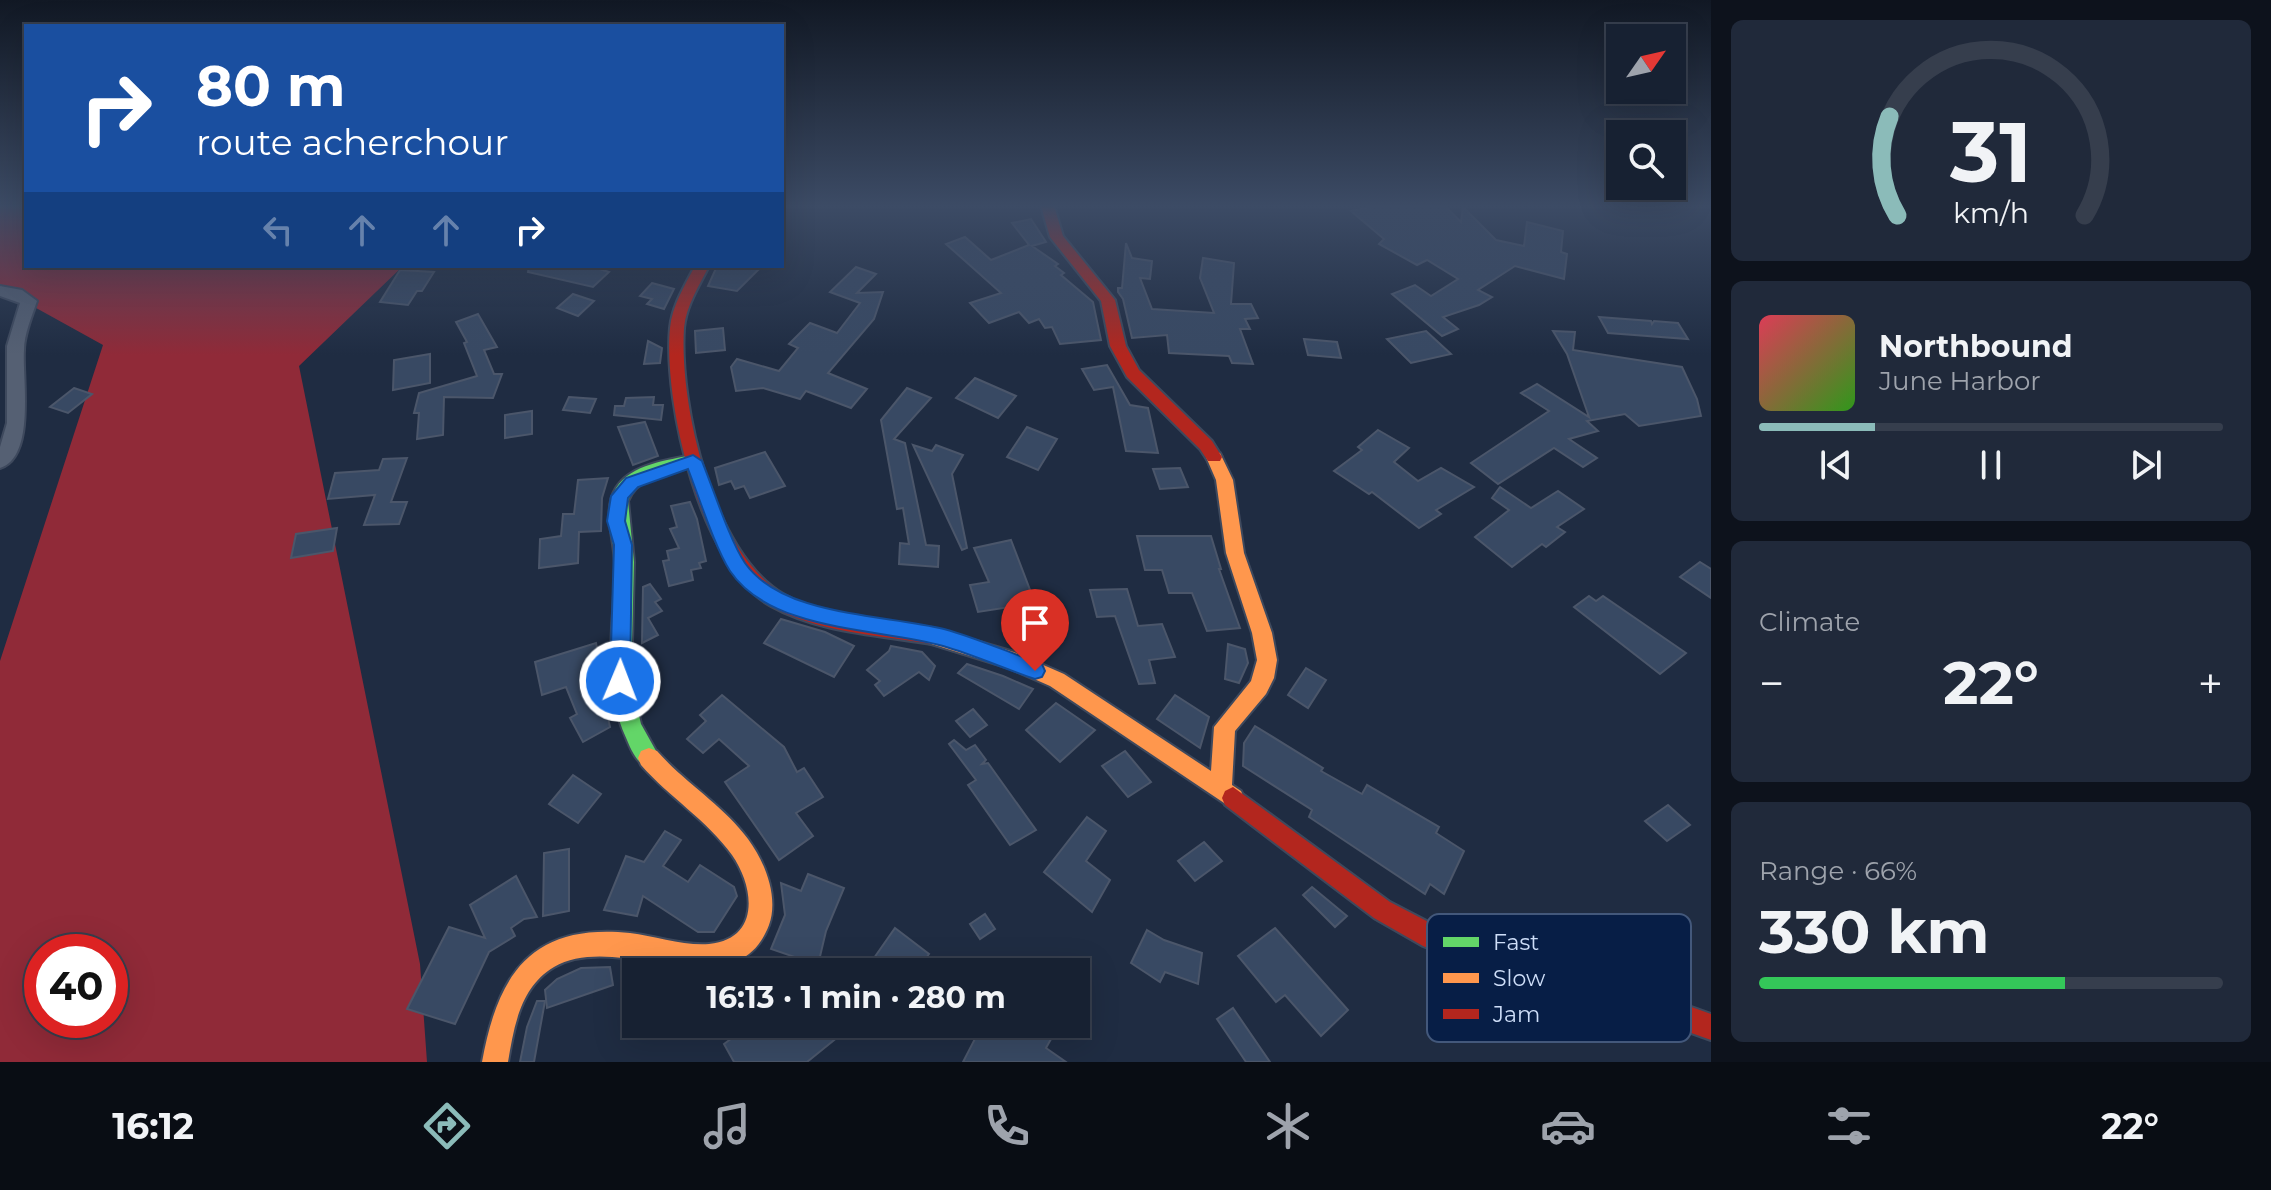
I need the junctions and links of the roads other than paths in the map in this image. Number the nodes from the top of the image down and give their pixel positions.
1 (1072, 256) edge
2 (701, 268) edge
3 (0, 291) edge
4 (0, 461) edge
5 (693, 461) junction
6 (1221, 789) junction
7 (1427, 934) edge
8 (1691, 1020) edge
9 (1711, 1027) edge
10 (495, 1062) edge

1 - 6 street
2 - 5 street
3 - 4 street
5 - 6 street
5 - 10 street
6 - 7 street
8 - 9 street

